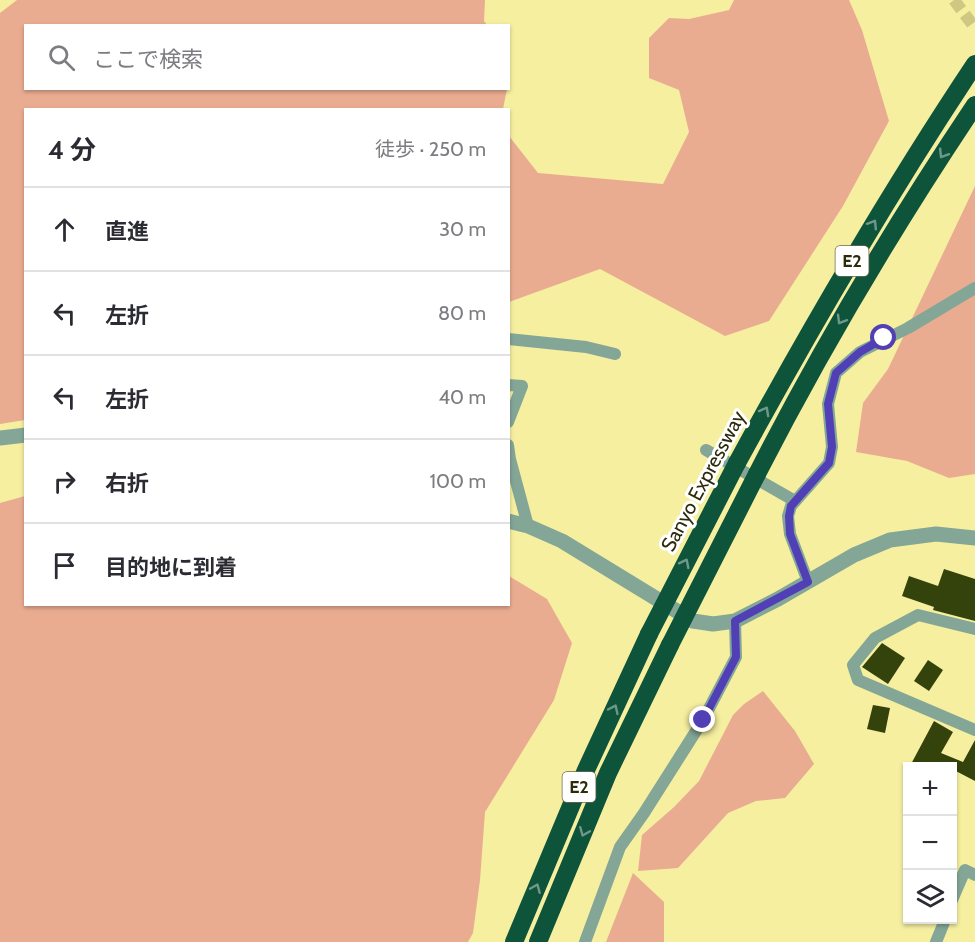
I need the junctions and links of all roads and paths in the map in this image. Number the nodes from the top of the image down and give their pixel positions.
1 (975, 64) edge
2 (975, 105) edge
3 (975, 288) edge
4 (510, 339) edge
5 (615, 354) dead end
6 (510, 385) edge
7 (510, 417) edge
8 (24, 435) edge
9 (0, 438) edge
10 (706, 450) dead end
11 (510, 459) edge
12 (795, 501) junction
13 (510, 521) edge
14 (528, 526) junction
15 (975, 538) edge
16 (808, 582) junction
17 (735, 621) junction
18 (975, 629) edge
19 (975, 730) edge
20 (975, 875) edge
21 (957, 888) edge
22 (943, 924) edge
23 (513, 942) edge
24 (538, 942) edge
25 (585, 942) edge
26 (936, 942) edge

23 -> 1 highway, Sanyo Expressway / E2, bridge
2 -> 24 highway, E2, bridge
3 - 12 street
4 - 5 street
6 - 7 street
8 - 9 street
10 - 12 street
11 - 14 street
12 - 16 street
13 - 14 street
14 - 17 street
15 - 16 street
16 - 17 street
17 - 25 street
18 - 19 street
20 - 21 street
22 - 26 street

